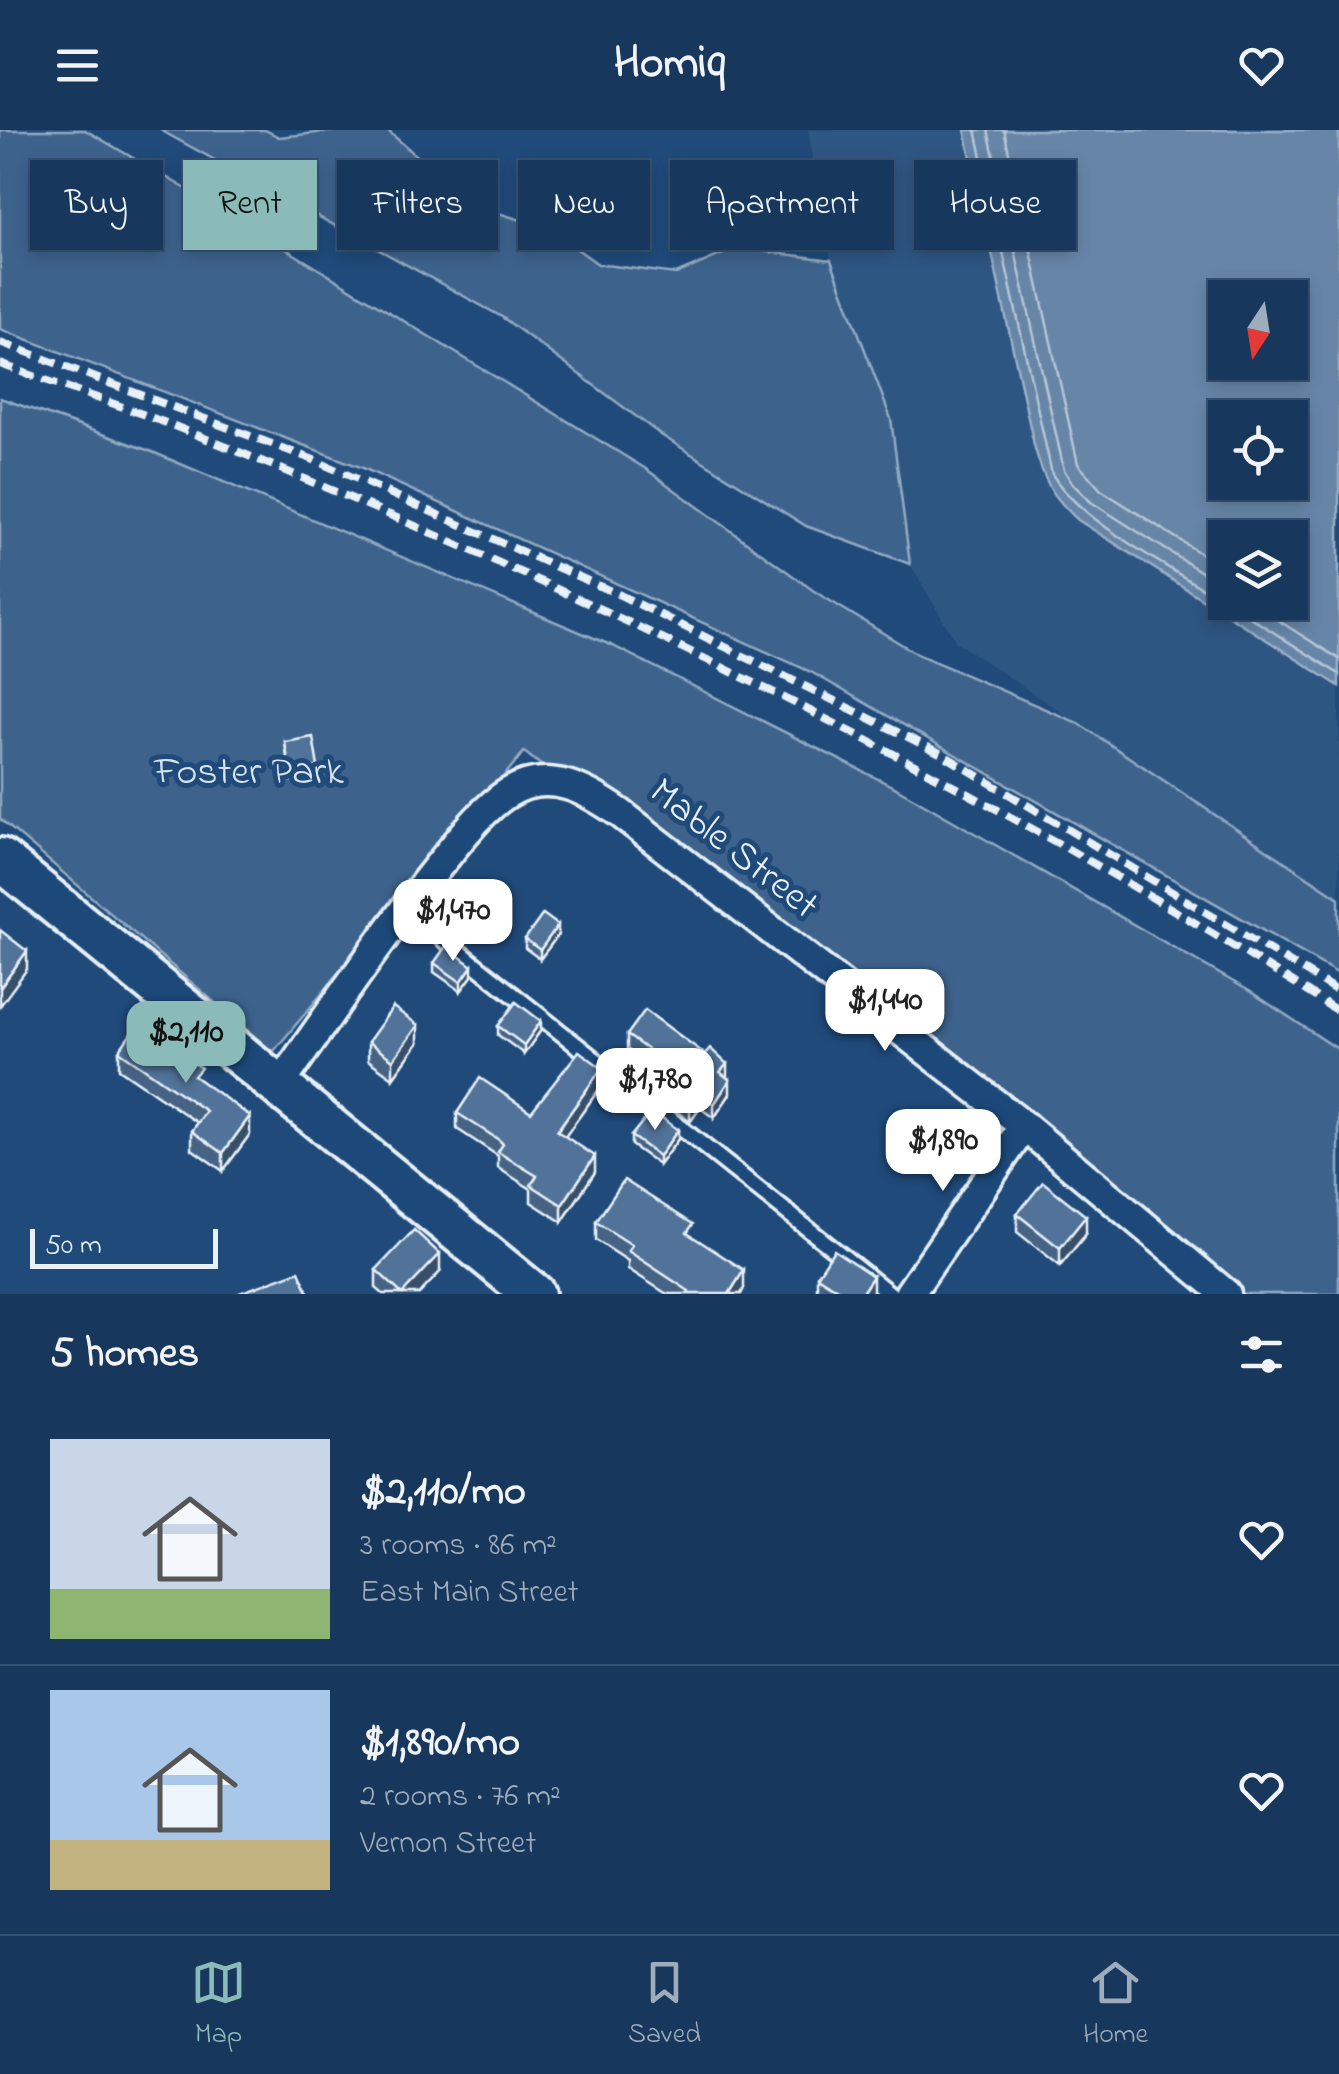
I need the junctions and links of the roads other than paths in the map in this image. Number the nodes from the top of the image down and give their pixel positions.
1 (0, 859) edge
2 (404, 908) junction
3 (278, 1088) junction
4 (1024, 1126) junction
5 (519, 1290) edge
6 (890, 1294) edge
7 (909, 1294) edge
8 (1226, 1294) edge

1 - 3 street
2 - 3 street
2 - 4 street, Mable Street
2 - 6 lane
3 - 5 street
4 - 7 street
4 - 8 street, Mable Street

